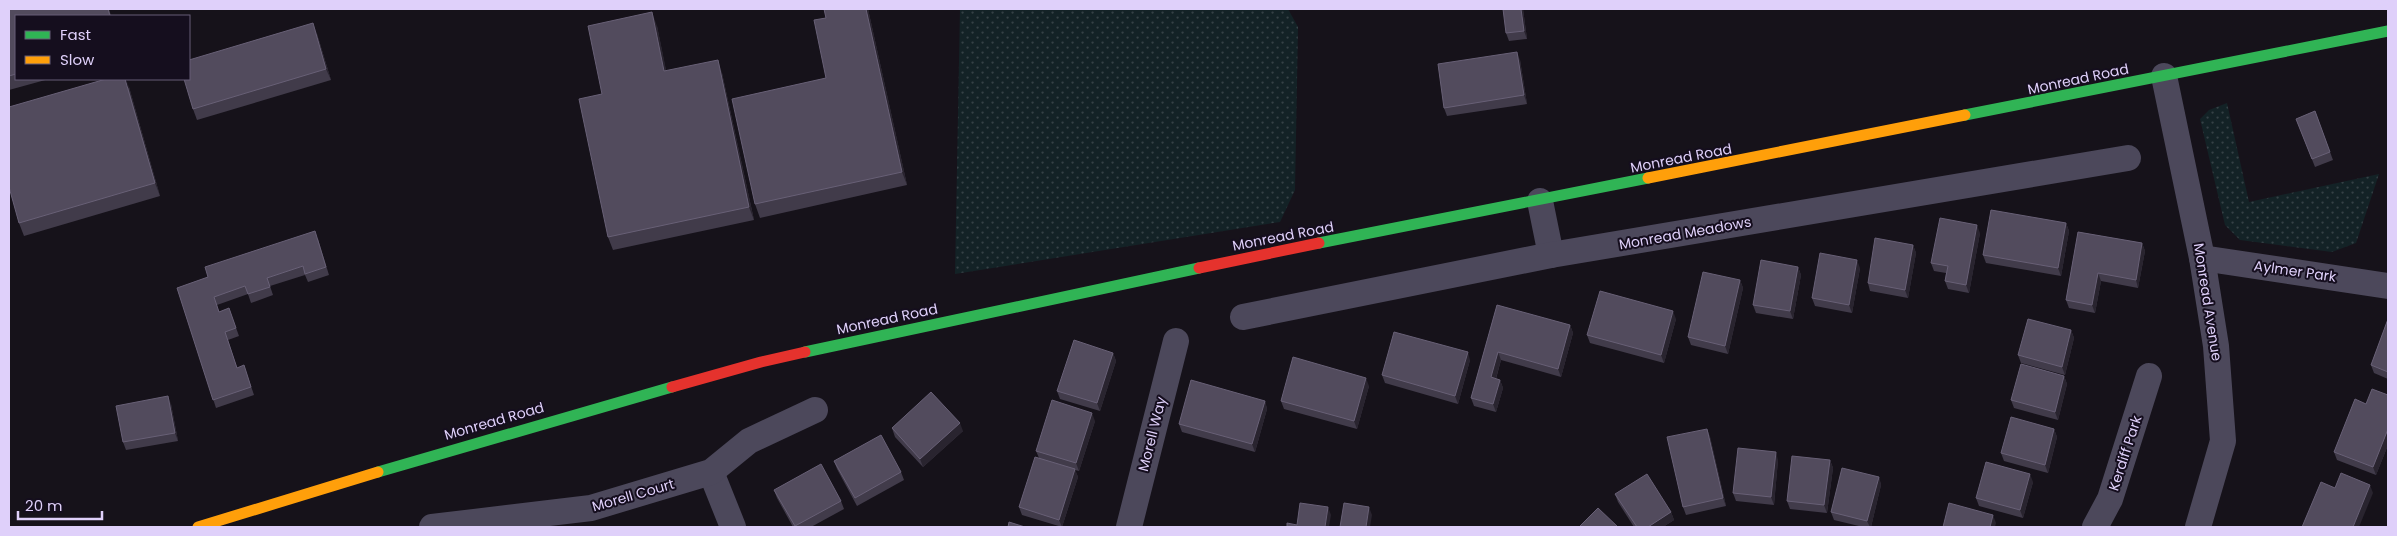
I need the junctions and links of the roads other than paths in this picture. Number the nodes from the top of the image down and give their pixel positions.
1 (2388, 32) edge
2 (2164, 76) junction
3 (2128, 158) dead end
4 (1540, 201) junction
5 (1551, 256) junction
6 (2202, 258) junction
7 (2388, 286) edge
8 (1244, 317) dead end
9 (1176, 341) dead end
10 (2149, 376) dead end
11 (815, 410) dead end
12 (711, 472) junction
13 (198, 527) edge
14 (432, 527) edge
15 (733, 527) edge
16 (1129, 527) edge
17 (2095, 527) edge
18 (2198, 527) edge

1 - 2 street, Monread Road
2 - 4 street, Monread Road
2 - 6 street, Monread Avenue
3 - 5 street, Monread Meadows
4 - 5 street
4 - 13 street, Monread Road
5 - 8 street, Monread Meadows
6 - 7 street, Aylmer Park
6 - 18 street, Monread Avenue
9 - 16 street, Morell Way
10 - 17 street, Kerdiff Park
11 - 12 street, Morell Court
12 - 14 street, Morell Court
12 - 15 street

